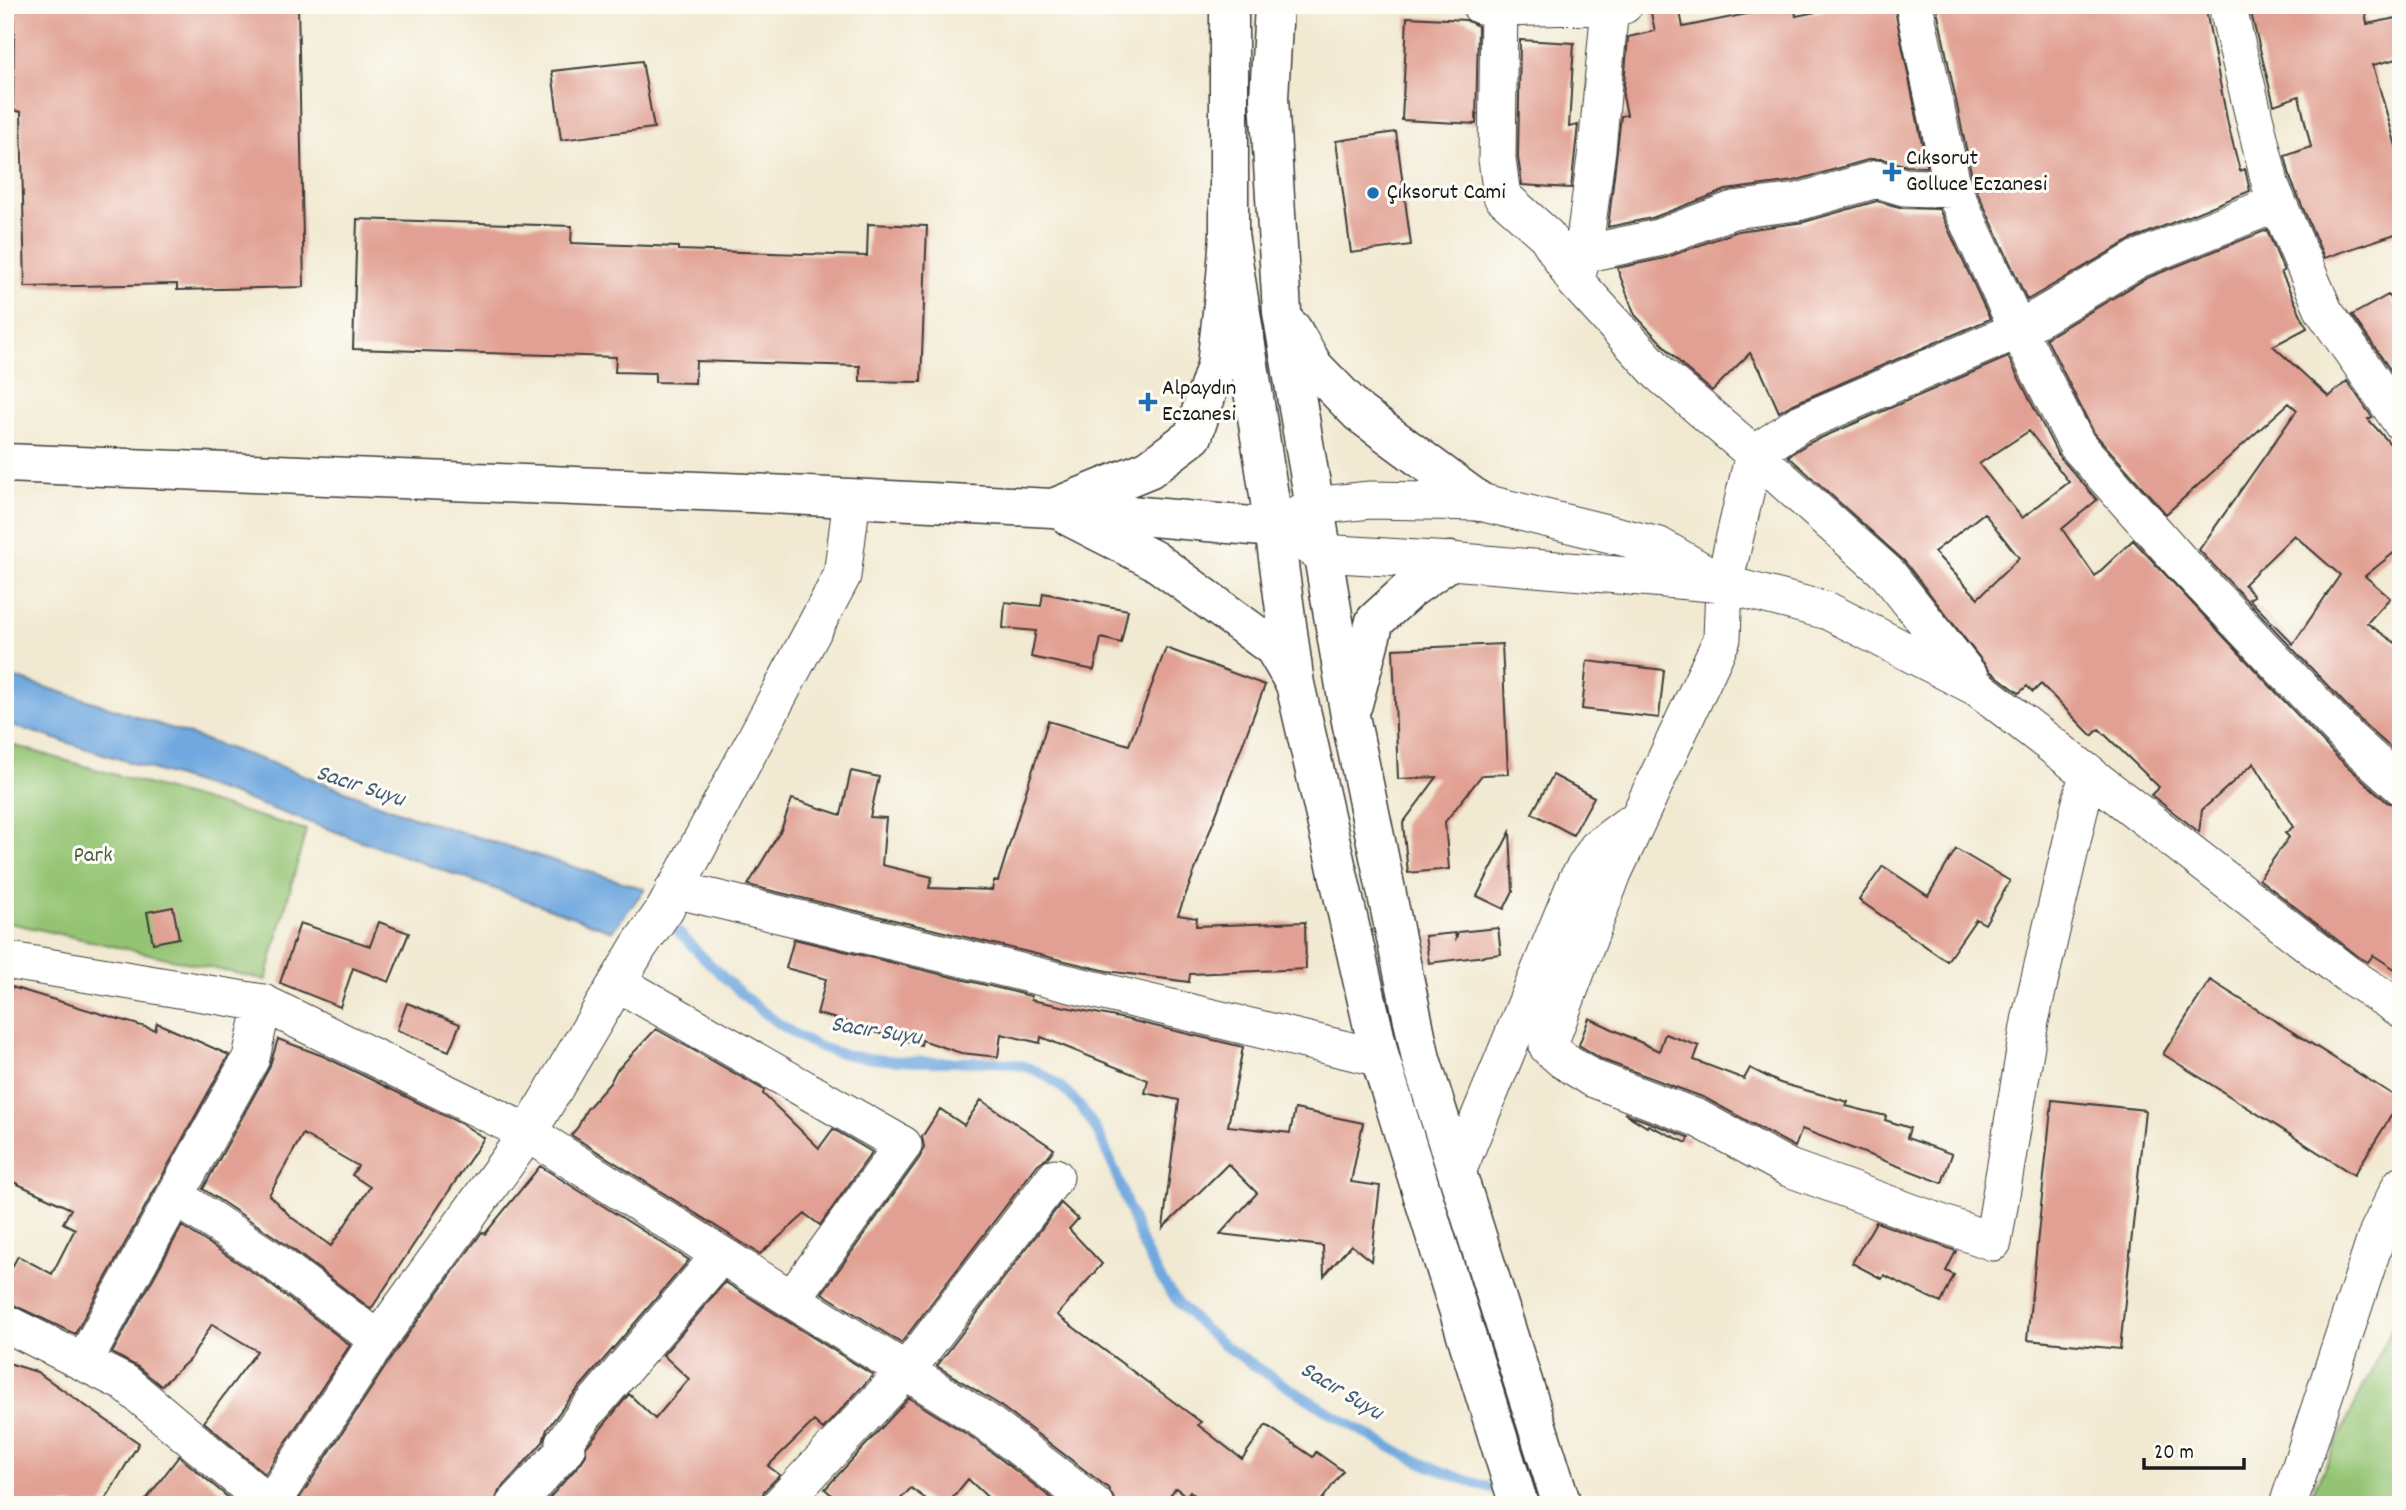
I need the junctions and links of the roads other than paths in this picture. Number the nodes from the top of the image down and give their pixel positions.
1 (1229, 5) edge
2 (1274, 5) edge
3 (1624, 5) edge
4 (1914, 5) edge
5 (2227, 5) edge
6 (1492, 6) edge
7 (1610, 6) edge
8 (1953, 189) junction
9 (2278, 203) junction
10 (1229, 234) junction
11 (1579, 268) junction
12 (1282, 312) junction
13 (2018, 330) junction
14 (2401, 422) edge
15 (1754, 454) junction
16 (5, 463) edge
17 (852, 498) junction
18 (1480, 502) junction
19 (1314, 506) junction
20 (1052, 508) junction
21 (1274, 528) junction
22 (1322, 553) junction
23 (1450, 561) junction
24 (1724, 584) junction
25 (1295, 684) junction
26 (1978, 688) junction
27 (1350, 716) junction
28 (2088, 772) junction
29 (2401, 786) edge
30 (1639, 816) junction
31 (669, 899) junction
32 (5, 960) edge
33 (618, 984) junction
34 (263, 1003) junction
35 (2401, 1009) edge
36 (1380, 1058) junction
37 (528, 1133) junction
38 (1457, 1172) junction
39 (1055, 1177) dead end
40 (2401, 1185) edge
41 (175, 1196) junction
42 (2389, 1239) edge
43 (720, 1256) junction
44 (792, 1299) junction
45 (5, 1322) edge
46 (378, 1340) junction
47 (84, 1361) junction
48 (906, 1371) junction
49 (1088, 1503) edge
50 (270, 1505) edge
51 (514, 1505) edge
52 (780, 1505) edge
53 (1520, 1505) edge
54 (1562, 1505) edge
55 (2288, 1505) edge

1 - 10 main road
2 - 12 main road
3 - 7 street
4 - 8 street
5 - 9 street
6 - 7 street
6 - 11 street
7 - 11 street
8 - 11 street
8 - 13 street
9 - 13 street
9 - 14 street
10 - 20 main road
10 - 21 main road
11 - 15 street
12 - 18 main road
12 - 19 main road
13 - 15 street
13 - 29 street
15 - 24 street
15 - 26 street
16 - 17 main road
17 - 20 main road
17 - 31 street
18 - 19 street
18 - 24 street
19 - 21 street
19 - 22 main road
20 - 21 main road
20 - 25 main road
21 - 22 street
21 - 25 main road
22 - 23 street
22 - 27 main road
23 - 24 street
23 - 27 main road
24 - 26 street
24 - 30 street
25 - 36 main road
26 - 28 street
27 - 38 main road
28 - 30 street
28 - 35 street
30 - 38 street
31 - 33 street
31 - 36 street
32 - 34 street
33 - 37 street
33 - 44 street
34 - 37 street
34 - 41 street
36 - 53 main road
37 - 43 street
37 - 46 street
38 - 54 main road
39 - 48 street
40 - 42 street
41 - 46 street
41 - 47 street
42 - 55 street
43 - 44 street
43 - 51 street
44 - 48 street
45 - 47 street
46 - 50 street
47 - 50 street
48 - 49 street
48 - 52 street

